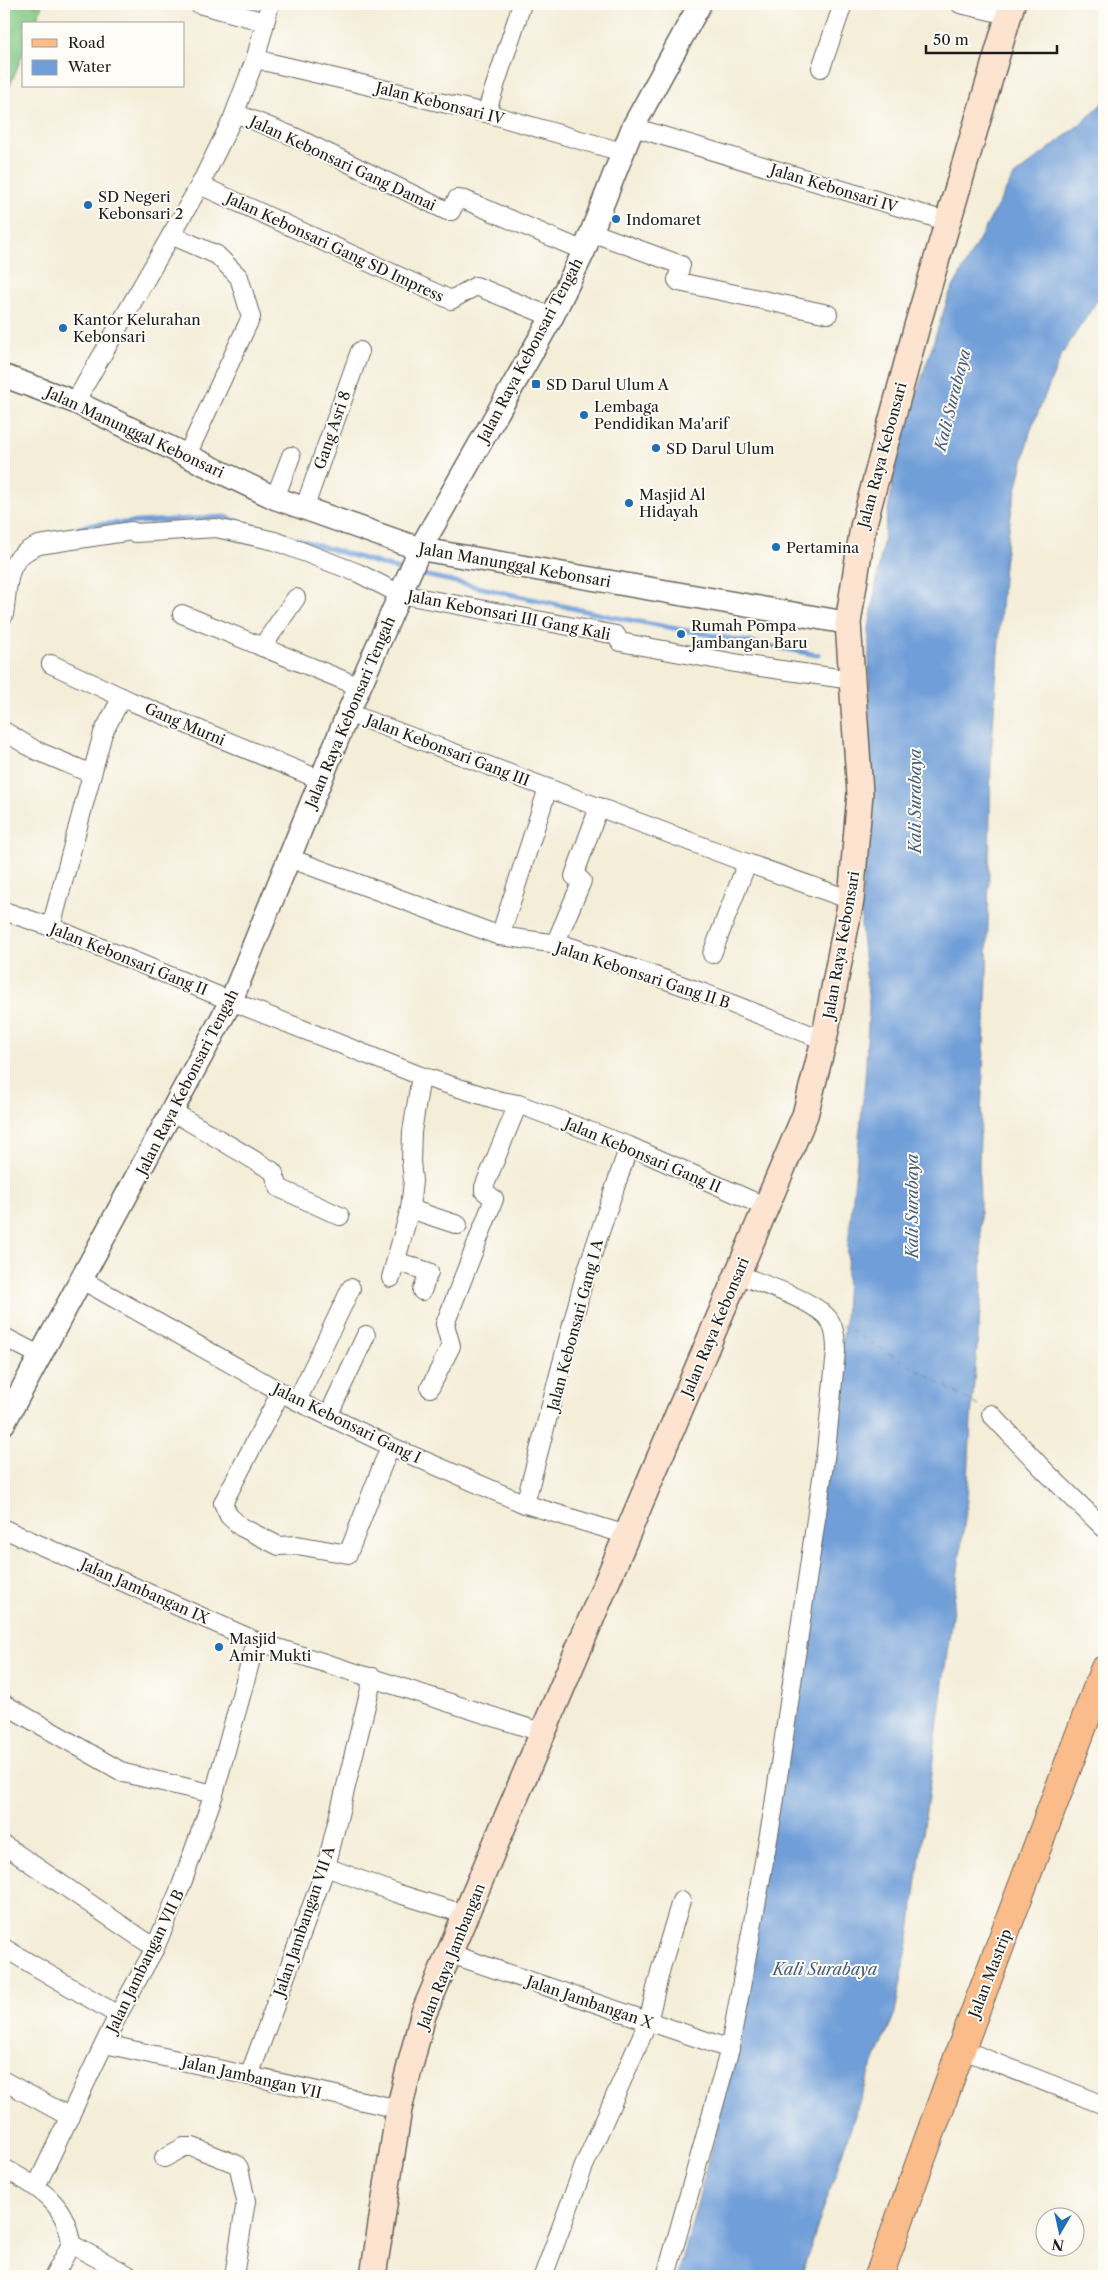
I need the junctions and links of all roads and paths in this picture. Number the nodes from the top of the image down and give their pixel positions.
1 (200, 4) edge
2 (270, 4) edge
3 (522, 4) edge
4 (700, 4) edge
5 (843, 4) edge
6 (960, 4) edge
7 (1010, 10) edge
8 (265, 22) junction
9 (256, 57) junction
10 (821, 68) dead end
11 (235, 113) junction
12 (486, 113) junction
13 (633, 127) junction
14 (622, 152) junction
15 (200, 185) junction
16 (949, 222) junction
17 (171, 235) junction
18 (588, 241) junction
19 (828, 314) dead end
20 (552, 317) junction
21 (360, 351) dead end
22 (4, 376) edge
23 (75, 402) junction
24 (187, 455) junction
25 (291, 456) dead end
26 (275, 498) junction
27 (304, 509) junction
28 (420, 550) junction
29 (405, 583) junction
30 (296, 598) dead end
31 (182, 614) dead end
32 (4, 616) edge
33 (848, 623) junction
34 (262, 647) junction
35 (51, 664) dead end
36 (852, 680) junction
37 (360, 688) junction
38 (122, 697) junction
39 (348, 713) junction
40 (4, 731) edge
41 (92, 774) junction
42 (321, 780) junction
43 (548, 788) junction
44 (599, 807) junction
45 (289, 858) junction
46 (747, 863) junction
47 (851, 900) junction
48 (4, 911) edge
49 (50, 927) junction
50 (500, 936) junction
51 (555, 944) junction
52 (712, 954) dead end
53 (231, 1001) junction
54 (824, 1040) junction
55 (422, 1076) junction
56 (518, 1104) junction
57 (173, 1112) junction
58 (629, 1146) junction
59 (766, 1207) junction
60 (410, 1209) junction
61 (340, 1216) dead end
62 (458, 1225) dead end
63 (392, 1258) junction
64 (737, 1274) junction
65 (391, 1278) dead end
66 (82, 1280) junction
67 (351, 1288) dead end
68 (422, 1292) dead end
69 (366, 1335) dead end
70 (4, 1337) edge
71 (39, 1354) junction
72 (430, 1388) dead end
73 (281, 1392) junction
74 (297, 1401) junction
75 (991, 1414) dead end
76 (328, 1416) junction
77 (4, 1423) edge
78 (390, 1446) junction
79 (525, 1504) junction
80 (1104, 1528) edge
81 (4, 1529) edge
82 (627, 1534) junction
83 (256, 1641) junction
84 (1104, 1670) edge
85 (373, 1677) junction
86 (4, 1704) edge
87 (544, 1733) junction
88 (214, 1794) junction
89 (4, 1845) edge
90 (326, 1867) junction
91 (681, 1901) dead end
92 (467, 1915) junction
93 (4, 1948) edge
94 (155, 1948) junction
95 (451, 1954) junction
96 (118, 2016) junction
97 (648, 2022) junction
98 (105, 2044) junction
99 (730, 2049) junction
100 (961, 2049) junction
101 (249, 2076) junction
102 (4, 2081) edge
103 (1104, 2105) edge
104 (399, 2109) junction
105 (70, 2117) junction
106 (164, 2158) dead end
107 (4, 2168) edge
108 (36, 2187) junction
109 (71, 2244) junction
110 (54, 2276) edge
111 (130, 2276) edge
112 (234, 2276) edge
113 (373, 2276) edge
114 (543, 2276) edge
115 (666, 2276) edge
116 (879, 2276) edge

1 - 8 street
2 - 8 street
3 - 12 street
4 - 13 street, Jalan Raya Kebonsari Tengah
5 - 10 street
6 - 7 street
7 - 16 main road, Jalan Raya Kebonsari
8 - 9 street
9 - 11 street
9 - 12 street, Jalan Kebonsari IV
11 - 15 street
11 - 18 street, Jalan Kebonsari Gang Damai
12 - 14 street, Jalan Kebonsari IV
13 - 14 street, Jalan Raya Kebonsari Tengah
13 - 16 street, Jalan Kebonsari IV
14 - 18 street, Jalan Raya Kebonsari Tengah
15 - 17 street
15 - 20 street, Jalan Kebonsari Gang SD Impress
16 - 33 main road, Jalan Raya Kebonsari
17 - 23 street
17 - 24 street
18 - 19 street
18 - 20 street, Jalan Raya Kebonsari Tengah
20 - 28 street, Jalan Raya Kebonsari Tengah
21 - 27 street, Gang Asri 8
22 - 23 street, Jalan Manunggal Kebonsari
23 - 24 street, Jalan Manunggal Kebonsari
24 - 26 street, Jalan Manunggal Kebonsari
25 - 26 street
26 - 27 street, Jalan Manunggal Kebonsari
27 - 28 street, Jalan Manunggal Kebonsari
28 - 29 street, Jalan Raya Kebonsari Tengah
28 - 33 street, Jalan Manunggal Kebonsari
29 - 32 street, Jalan Kebonsari III Gang Kali
29 - 36 street, Jalan Kebonsari III Gang Kali
29 - 37 street, Jalan Raya Kebonsari Tengah
30 - 34 street
31 - 34 street
33 - 36 main road, Jalan Raya Kebonsari
34 - 37 street
35 - 38 street, Gang Murni
36 - 47 main road, Jalan Raya Kebonsari
37 - 39 street, Jalan Raya Kebonsari Tengah
38 - 41 street
38 - 42 street, Gang Murni
39 - 42 street, Jalan Raya Kebonsari Tengah
39 - 43 street, Jalan Kebonsari Gang III
40 - 41 street
41 - 49 street
42 - 45 street, Jalan Raya Kebonsari Tengah
43 - 44 street, Jalan Kebonsari Gang III
43 - 50 street, Jalan Kebonsari Gang III
44 - 46 street, Jalan Kebonsari Gang III
44 - 51 street
45 - 50 street, Jalan Kebonsari Gang II B
45 - 53 street, Jalan Raya Kebonsari Tengah
46 - 47 street, Jalan Kebonsari Gang III
46 - 52 street
47 - 54 main road, Jalan Raya Kebonsari
48 - 49 street, Jalan Kebonsari Gang II
49 - 53 street, Jalan Kebonsari Gang II
50 - 51 street, Jalan Kebonsari Gang II B
51 - 54 street, Jalan Kebonsari Gang II B
53 - 55 street, Jalan Kebonsari Gang II
53 - 57 street, Jalan Raya Kebonsari Tengah
54 - 59 main road, Jalan Raya Kebonsari
55 - 56 street, Jalan Kebonsari Gang II
55 - 60 street
56 - 58 street, Jalan Kebonsari Gang II
56 - 72 street
57 - 61 street
57 - 66 street, Jalan Raya Kebonsari Tengah
58 - 59 street, Jalan Kebonsari Gang II
58 - 79 street, Jalan Kebonsari Gang I A
59 - 64 main road, Jalan Raya Kebonsari
60 - 62 street
60 - 63 street
63 - 65 street
63 - 68 street
64 - 82 main road, Jalan Raya Kebonsari
64 - 99 street
66 - 71 street, Jalan Raya Kebonsari Tengah
66 - 73 street, Jalan Kebonsari Gang I
67 - 74 street
69 - 76 street
70 - 71 street
71 - 77 street, Jalan Raya Kebonsari Tengah
73 - 74 street, Jalan Kebonsari Gang I
73 - 78 street
74 - 76 street, Jalan Kebonsari Gang I
75 - 80 street
76 - 78 street, Jalan Kebonsari Gang I
78 - 79 street, Jalan Kebonsari Gang I
79 - 82 street, Jalan Kebonsari Gang I
81 - 83 street, Jalan Jambangan IX
82 - 87 main road, Jalan Raya Kebonsari
83 - 85 street, Jalan Jambangan IX
83 - 88 street, Jalan Jambangan VII B
84 - 100 main road, Jalan Mastrip
85 - 87 street, Jalan Jambangan IX
85 - 90 street, Jalan Jambangan VII A
86 - 88 street
87 - 92 main road, Jalan Raya Jambangan
88 - 94 street, Jalan Jambangan VII B
89 - 94 street
90 - 92 street
90 - 101 street, Jalan Jambangan VII A
91 - 97 street
92 - 95 main road, Jalan Raya Jambangan
93 - 96 street
94 - 96 street, Jalan Jambangan VII B
95 - 97 street, Jalan Jambangan X
95 - 104 main road, Jalan Raya Jambangan
96 - 98 street, Jalan Jambangan VII B
97 - 99 street, Jalan Jambangan X
97 - 114 street
98 - 101 street, Jalan Jambangan VII
98 - 105 street, Jalan Jambangan VII B
99 - 115 street
100 - 103 street
100 - 116 main road, Jalan Mastrip
101 - 104 street, Jalan Jambangan VII
102 - 105 street
104 - 113 main road, Jalan Raya Jambangan
105 - 108 street, Jalan Jambangan VII B
106 - 112 street
107 - 108 street
108 - 109 street
109 - 110 street
109 - 111 street

